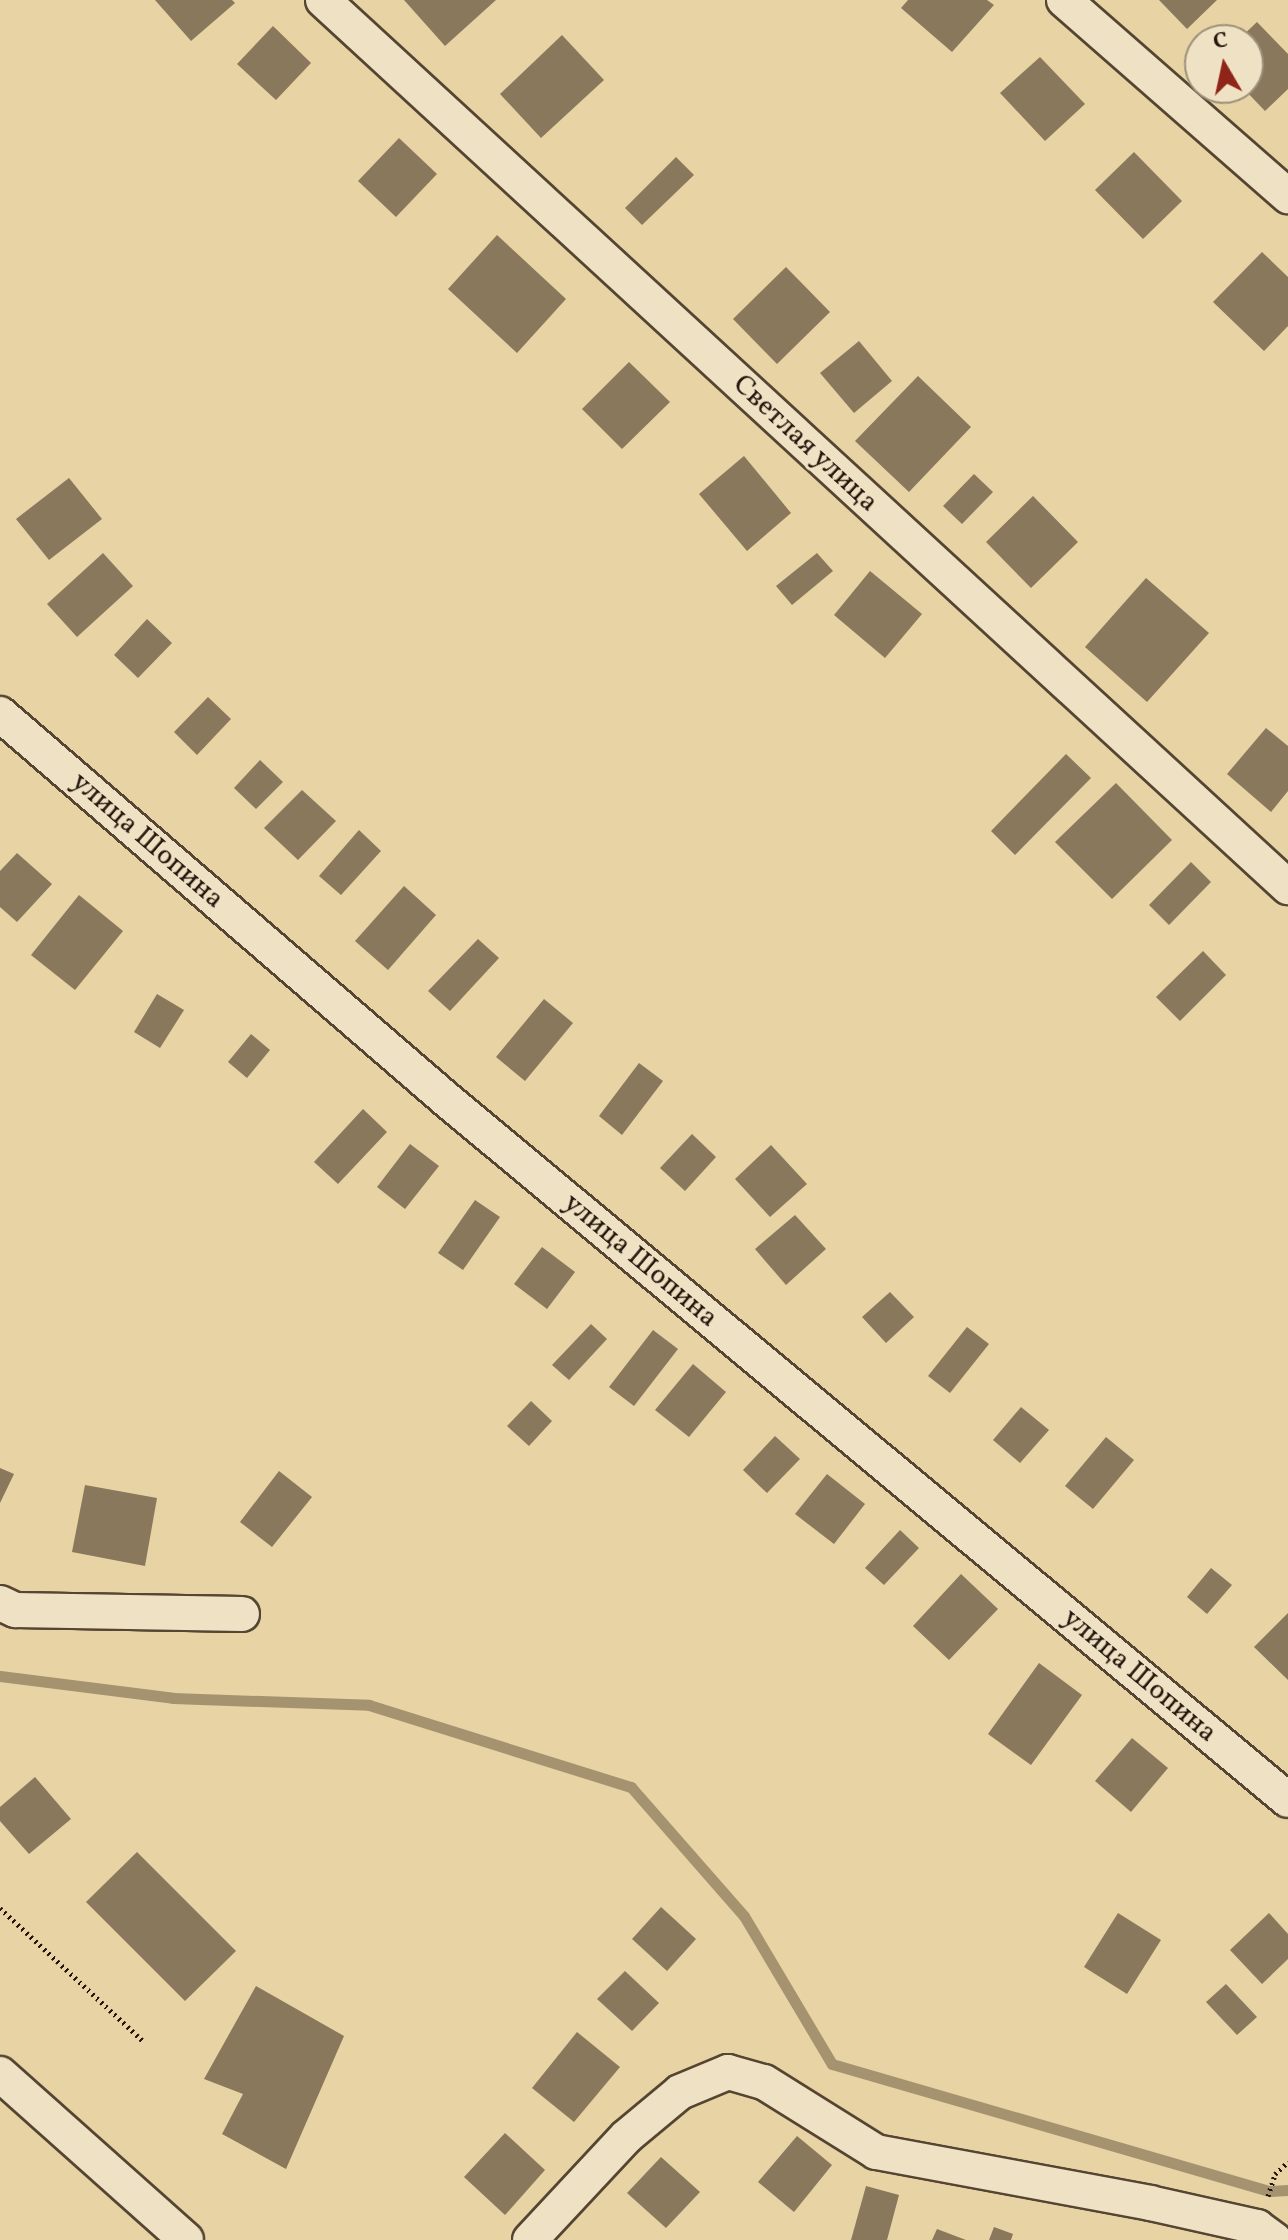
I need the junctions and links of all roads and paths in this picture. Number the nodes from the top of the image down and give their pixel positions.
1 (323, 0) edge
2 (1064, 0) edge
3 (1288, 196) edge
4 (0, 714) edge
5 (1288, 887) edge
6 (0, 1603) edge
7 (242, 1614) dead end
8 (1288, 1800) edge
9 (0, 1908) edge
10 (142, 2040) dead end
11 (0, 2074) edge
12 (1288, 2162) edge
13 (1266, 2202) dead end
14 (186, 2240) edge
15 (530, 2240) edge
16 (1275, 2240) edge

1 - 5 street, Светлая улица
2 - 3 street
4 - 8 street, улица Шопина
6 - 7 street
9 - 10 path
11 - 14 street
12 - 13 path
15 - 16 street

